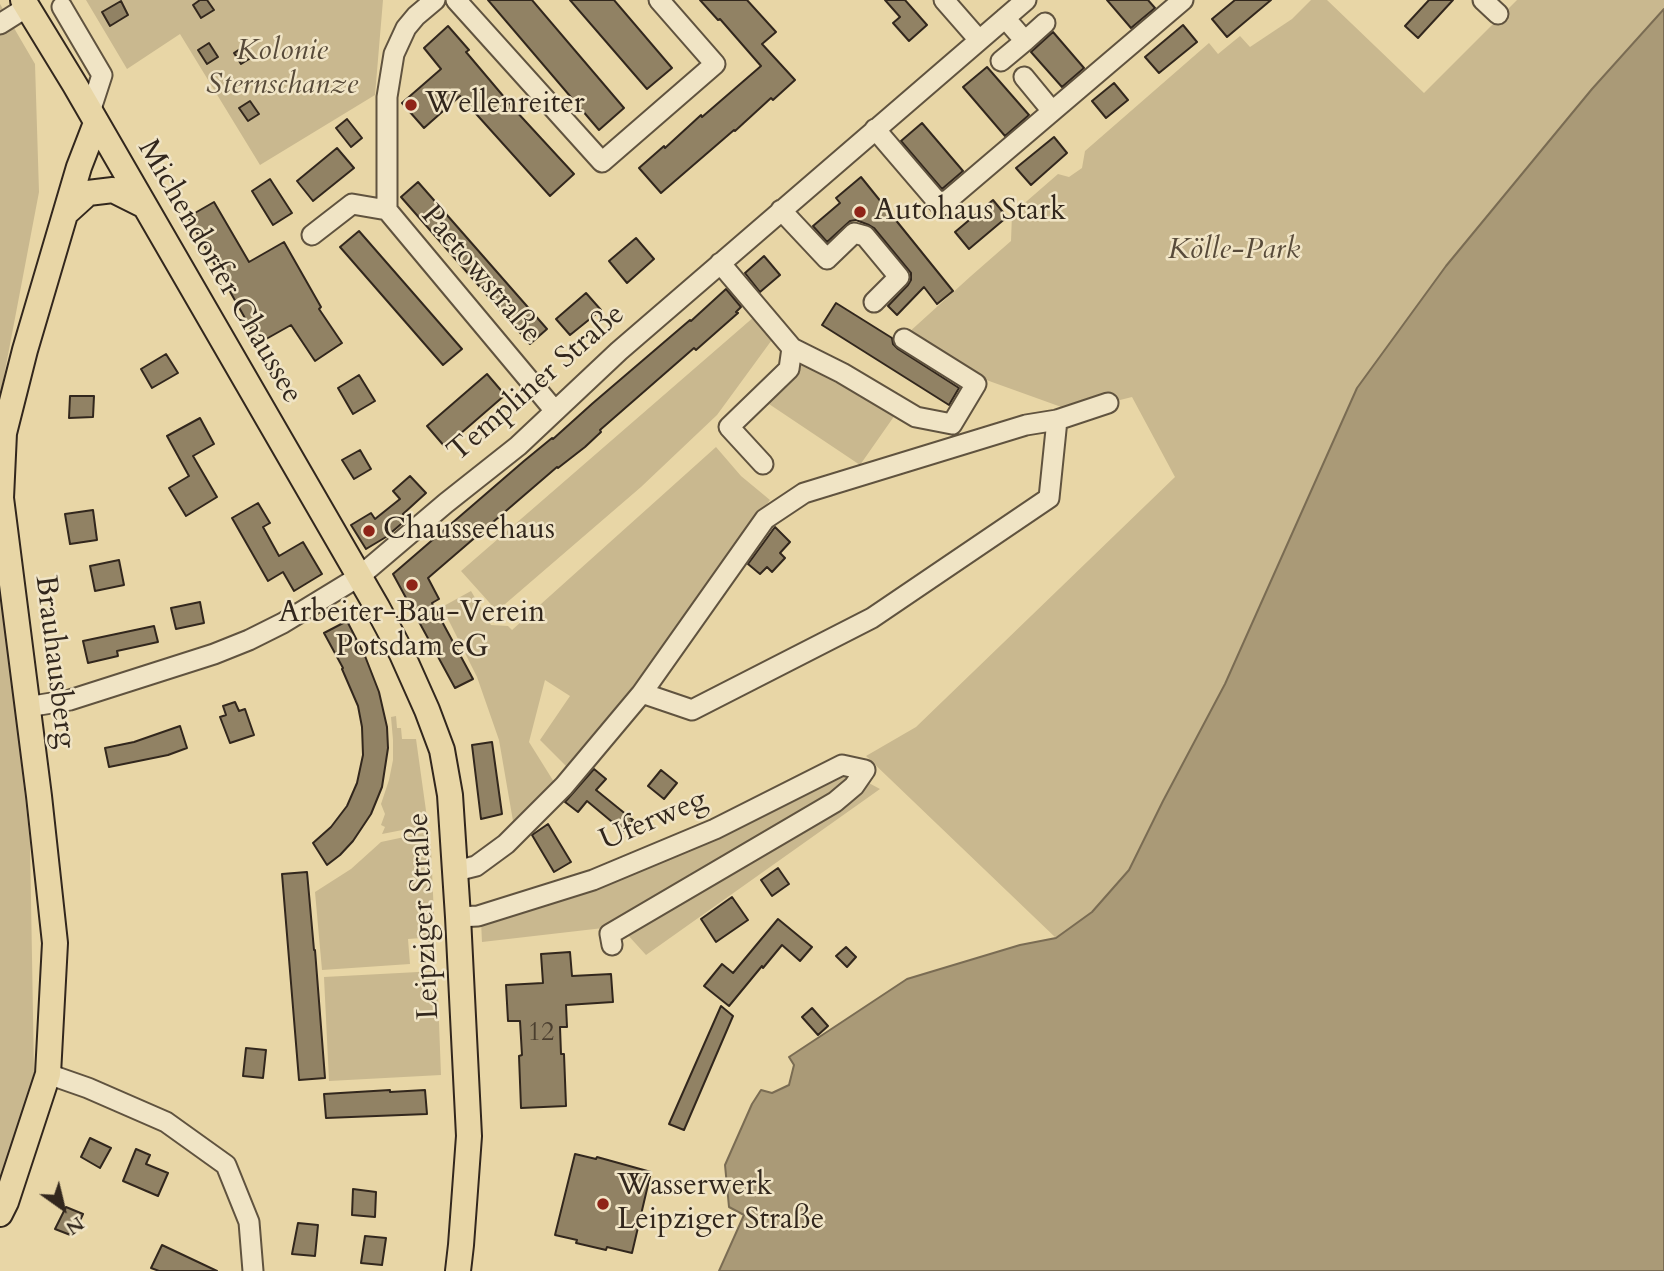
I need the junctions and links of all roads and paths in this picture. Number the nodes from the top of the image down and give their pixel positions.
1 (435, 0) edge
2 (456, 0) edge
3 (659, 0) edge
4 (944, 0) edge
5 (1026, 0) edge
6 (1483, 0) edge
7 (1179, 1) edge
8 (25, 3) edge
9 (62, 7) dead end
10 (1498, 14) dead end
11 (1005, 18) junction
12 (1045, 23) dead end
13 (0, 24) edge
14 (979, 40) junction
15 (1025, 40) junction
16 (1001, 61) dead end
17 (1024, 77) dead end
18 (1052, 111) junction
19 (93, 118) junction
20 (875, 129) junction
21 (143, 205) junction
22 (387, 210) junction
23 (781, 210) junction
24 (66, 213) junction
25 (312, 235) dead end
26 (720, 263) junction
27 (874, 302) dead end
28 (904, 339) dead end
29 (792, 348) junction
30 (1108, 403) dead end
31 (555, 411) junction
32 (1056, 420) junction
33 (763, 464) dead end
34 (360, 576) junction
35 (642, 693) junction
36 (27, 707) junction
37 (456, 871) junction
38 (458, 918) junction
39 (612, 945) dead end
40 (48, 1074) junction
41 (0, 1214) edge
42 (253, 1271) edge
43 (458, 1271) edge

1 - 22 street, Paetowstraße
2 - 3 street
4 - 14 street
5 - 11 street, Templiner Straße
6 - 10 street
7 - 18 street
8 - 13 street
8 - 19 main road, Michendorfer Chaussee
9 - 19 street
11 - 14 street, Templiner Straße
11 - 15 street
12 - 15 street
14 - 20 street, Templiner Straße
15 - 16 street
17 - 18 street
18 - 20 street
19 - 21 main road, Michendorfer Chaussee
19 - 24 main road, Brauhausberg
20 - 23 street, Templiner Straße
21 - 24 main road
21 - 34 main road, Michendorfer Chaussee
22 - 25 street, Paetowstraße
22 - 31 street, Paetowstraße
23 - 26 street, Templiner Straße
23 - 27 street
24 - 36 main road, Brauhausberg
26 - 29 street
26 - 31 street, Templiner Straße
28 - 29 street
29 - 33 street
30 - 32 street
31 - 34 street, Templiner Straße
32 - 35 street
32 - 35 street
34 - 36 street, Templiner Straße
34 - 37 main road, Leipziger Straße
35 - 37 street
36 - 40 main road, Brauhausberg
37 - 38 main road, Leipziger Straße
38 - 39 street, Uferweg
38 - 43 main road, Leipziger Straße
40 - 41 main road, Brauhausberg
40 - 42 street

